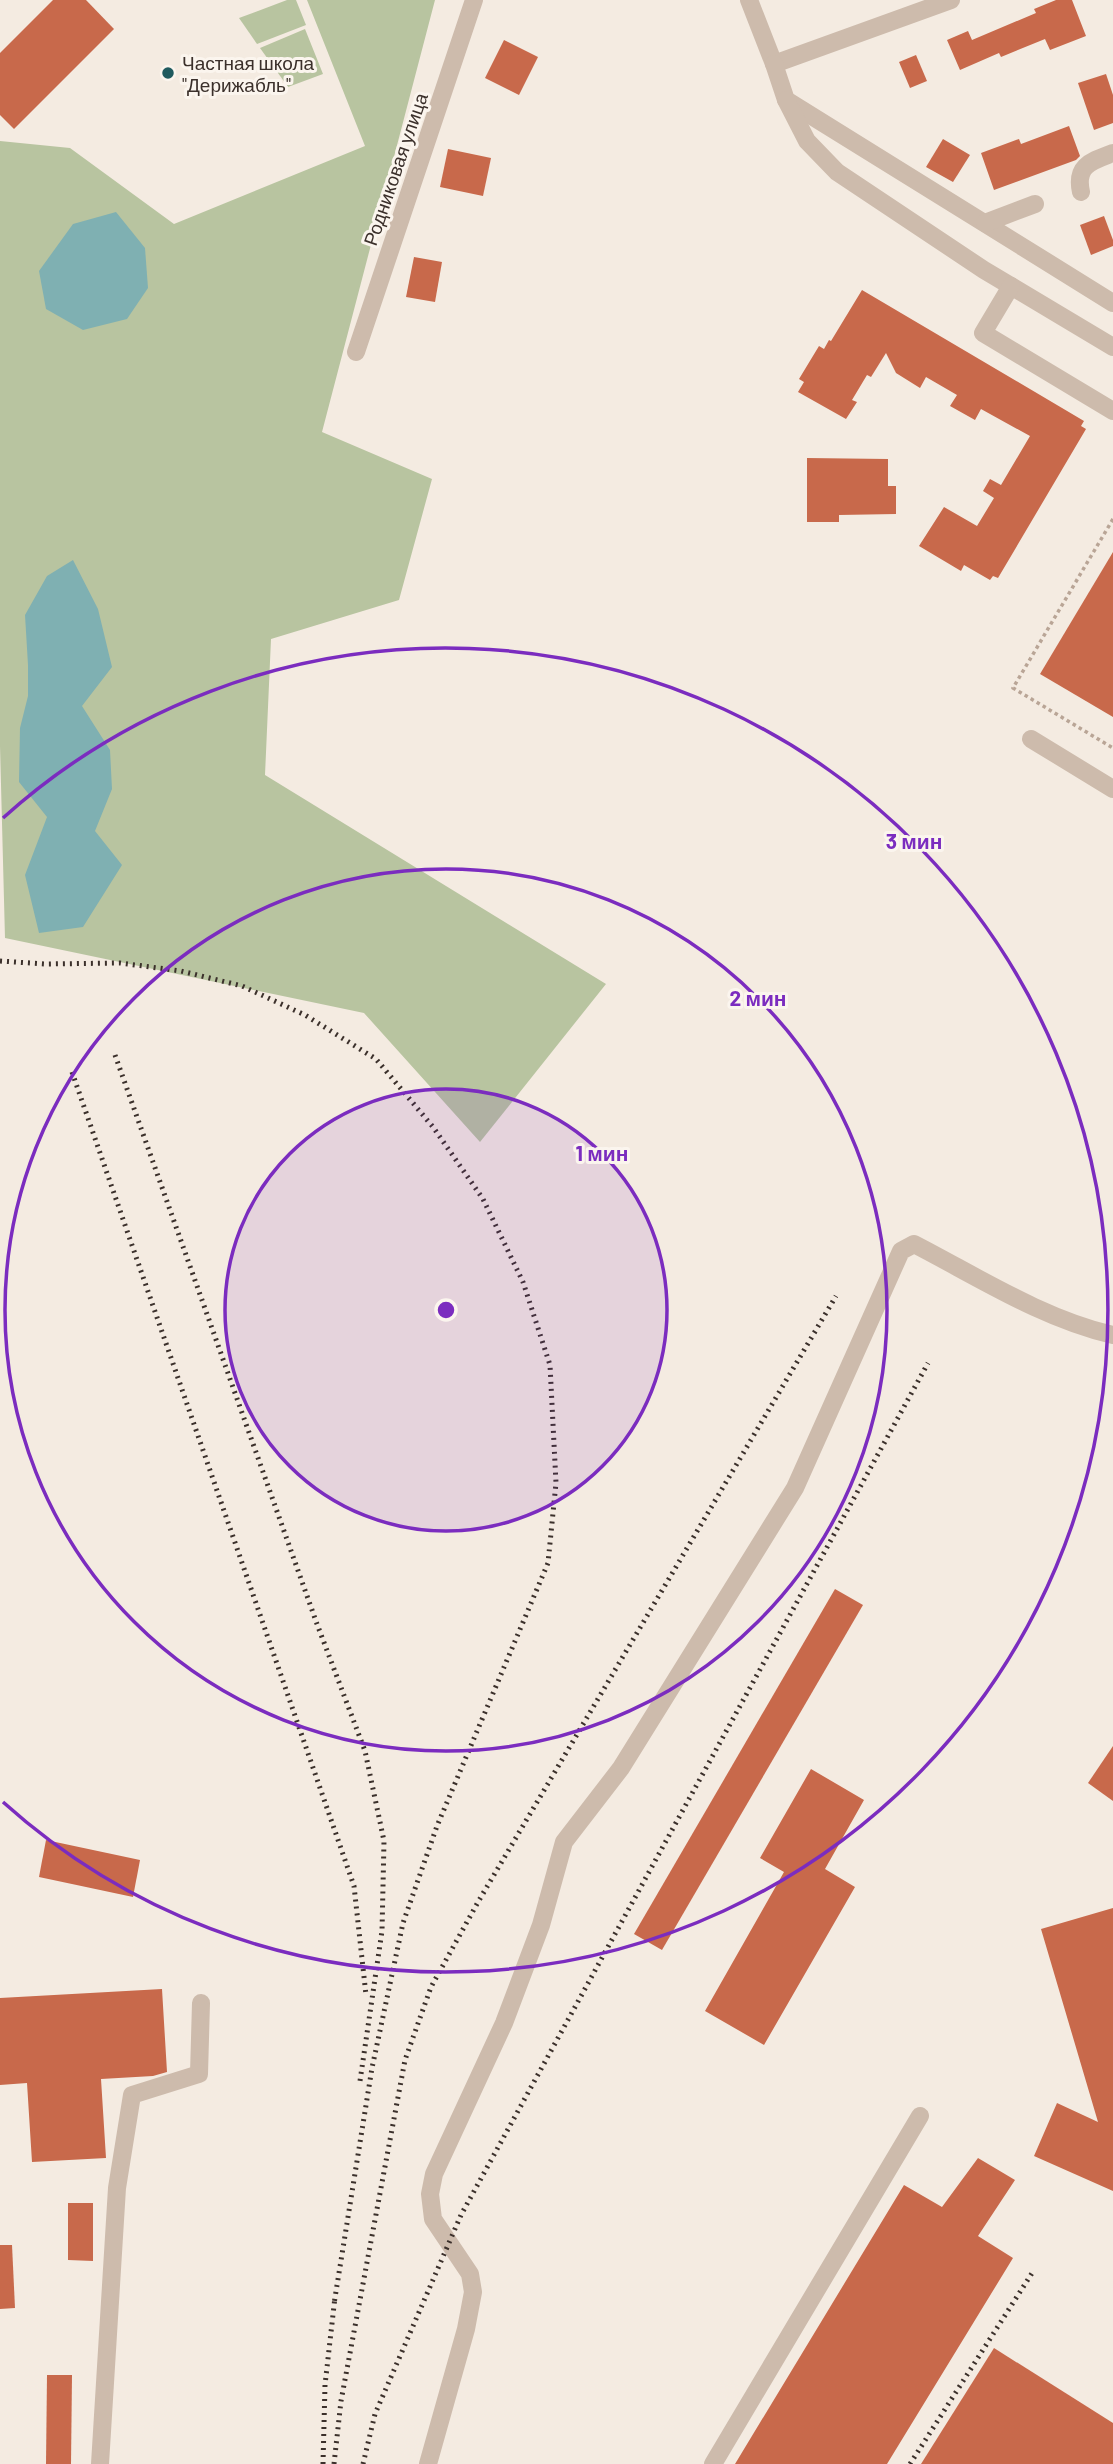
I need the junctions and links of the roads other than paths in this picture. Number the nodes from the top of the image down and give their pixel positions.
1 (474, 0) edge
2 (749, 0) edge
3 (951, 0) edge
4 (774, 64) junction
5 (786, 100) junction
6 (1113, 153) edge
7 (1081, 192) dead end
8 (1035, 204) dead end
9 (985, 222) junction
10 (1011, 286) junction
11 (1113, 303) edge
12 (1113, 347) edge
13 (356, 352) dead end
14 (1113, 411) edge
15 (1031, 739) dead end
16 (1113, 789) edge
17 (1113, 1335) edge
18 (201, 2003) dead end
19 (920, 2116) dead end
20 (100, 2464) edge
21 (428, 2464) edge
22 (713, 2464) edge

1 - 13 street, Родниковая улица
2 - 4 street
3 - 4 street
4 - 5 street
5 - 9 street
5 - 10 street
6 - 7 street
8 - 9 street
9 - 11 street
10 - 12 street
10 - 14 street
15 - 16 street
17 - 21 street
18 - 20 street
19 - 22 street

